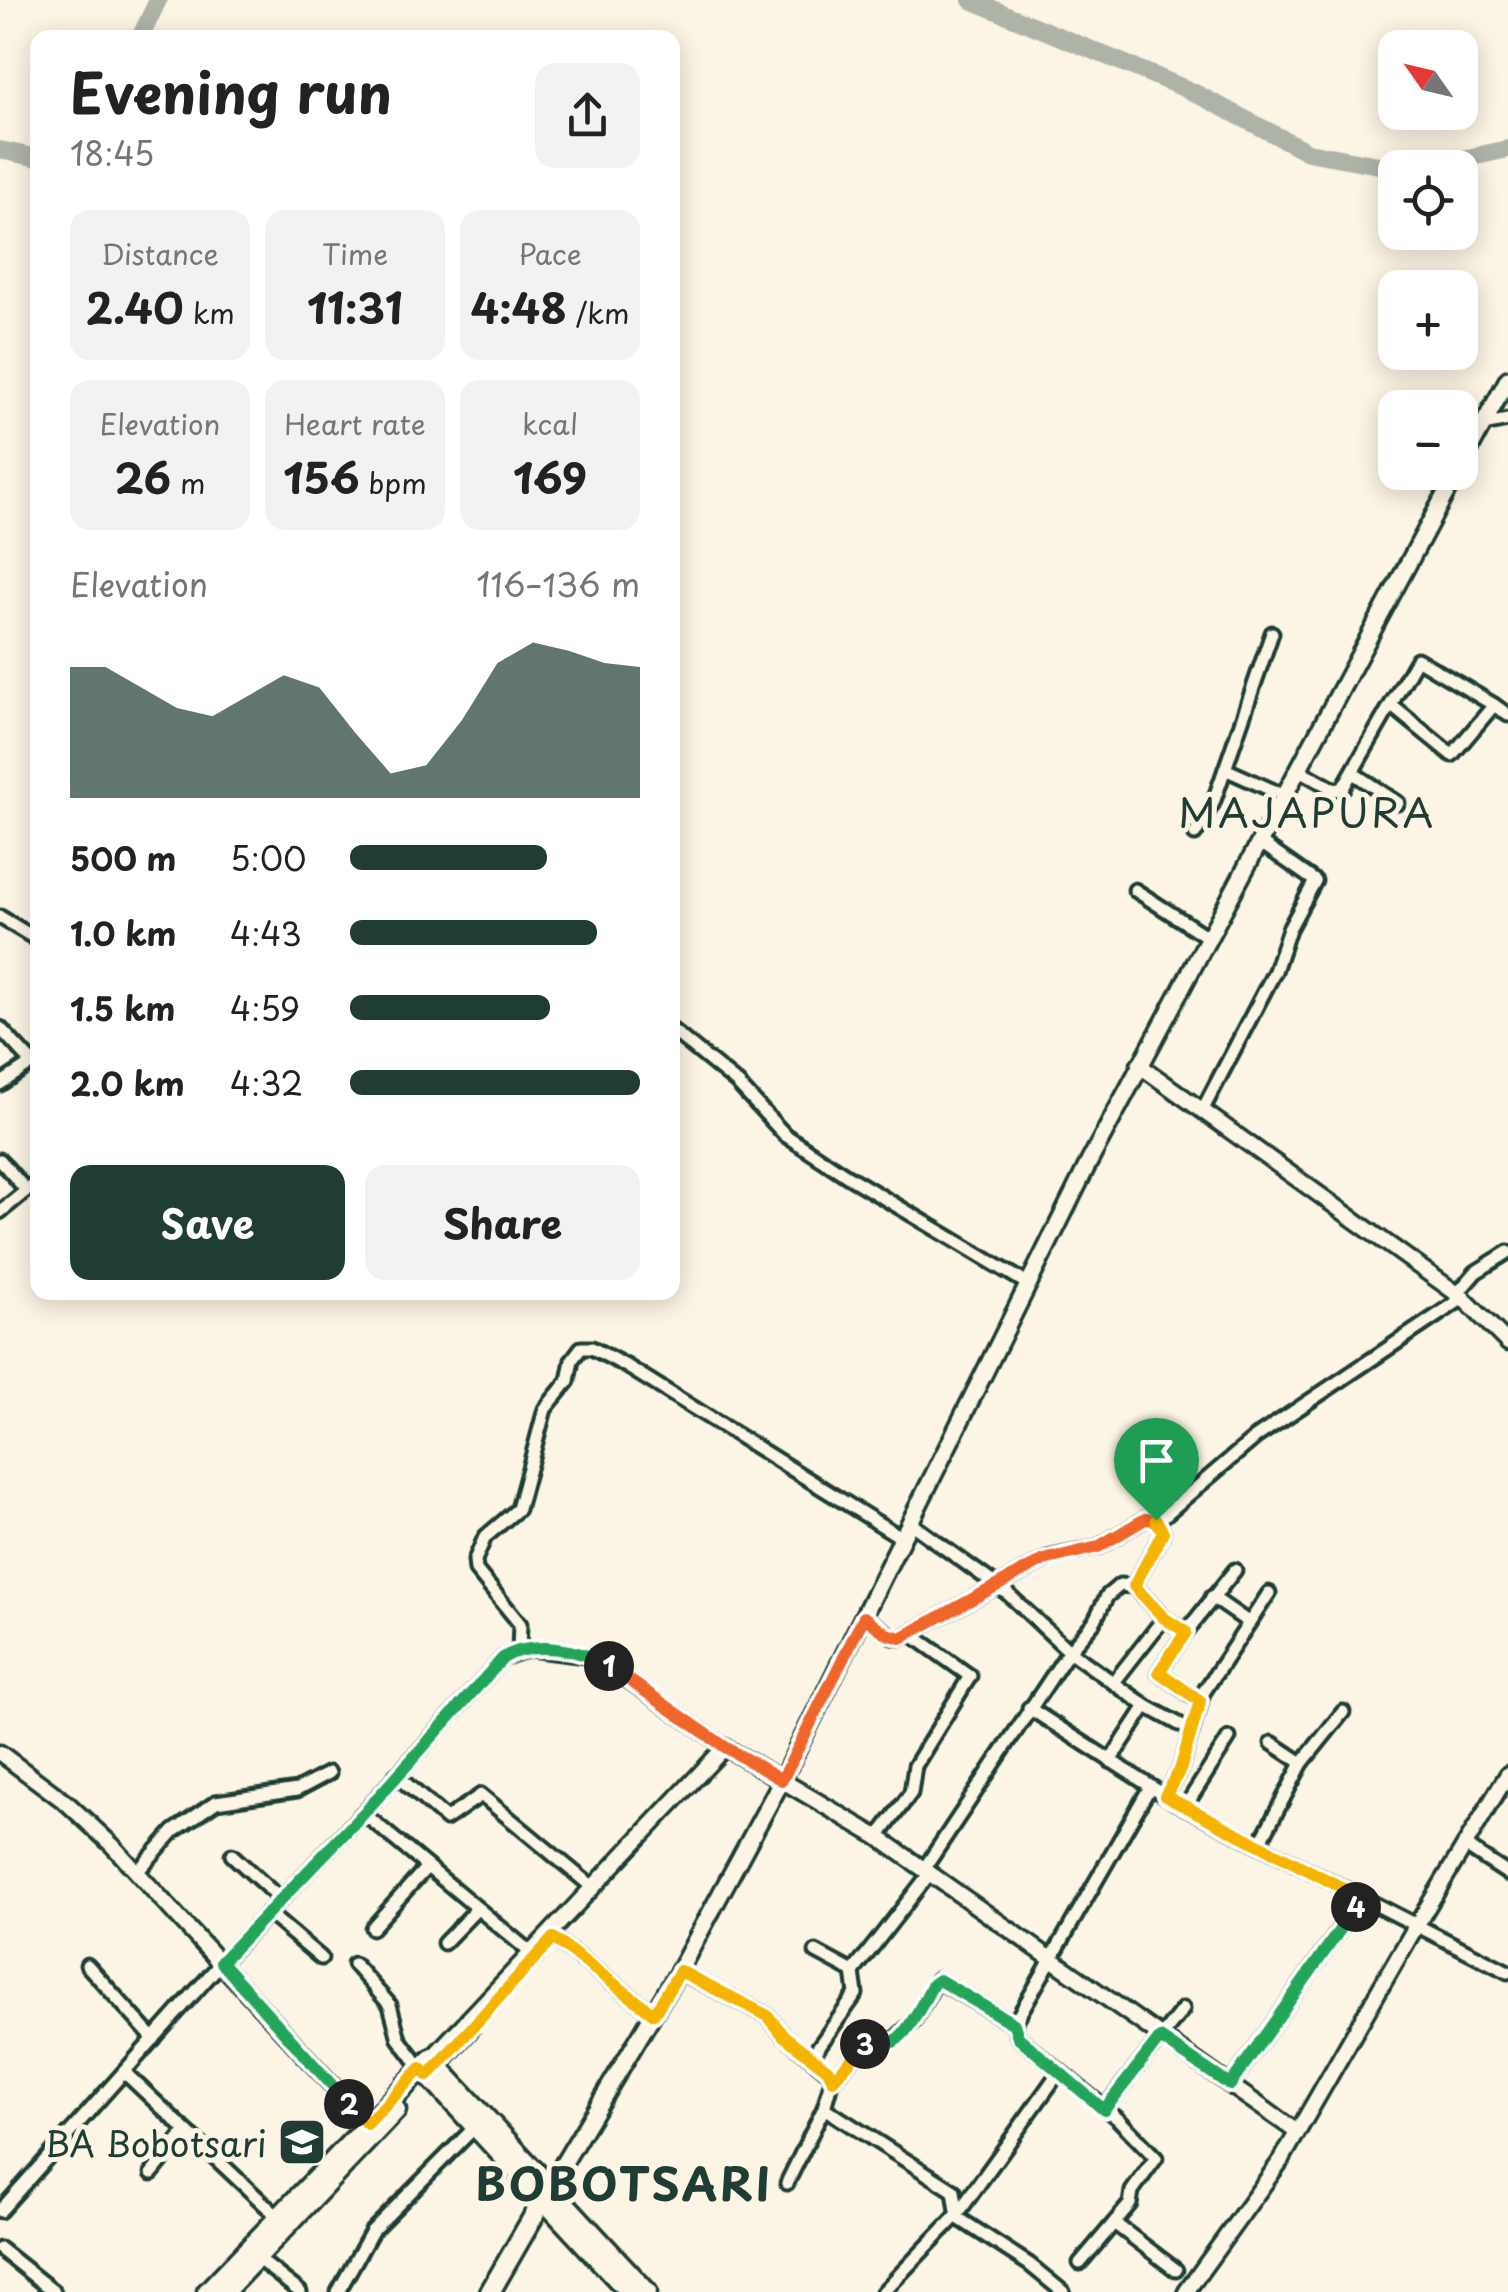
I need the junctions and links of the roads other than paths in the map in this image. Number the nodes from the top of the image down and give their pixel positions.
1 (1508, 379) edge
2 (1508, 420) edge
3 (1483, 425) junction
4 (1478, 434) edge
5 (1447, 490) edge
6 (1272, 633) dead end
7 (1494, 705) junction
8 (1392, 706) junction
9 (1508, 715) edge
10 (1225, 770) junction
11 (1299, 770) junction
12 (1352, 773) junction
13 (1285, 796) junction
14 (1398, 804) dead end
15 (1196, 834) dead end
16 (1261, 843) junction
17 (1135, 890) dead end
18 (0, 916) edge
19 (30, 935) edge
20 (1209, 938) junction
21 (0, 1028) edge
22 (680, 1037) edge
23 (30, 1057) edge
24 (30, 1066) edge
25 (1140, 1066) junction
26 (0, 1084) edge
27 (1202, 1111) junction
28 (0, 1160) edge
29 (30, 1187) edge
30 (26, 1190) junction
31 (0, 1212) edge
32 (1508, 1252) edge
33 (1028, 1284) junction
34 (1460, 1296) junction
35 (1508, 1343) edge
36 (1156, 1520) junction
37 (910, 1523) junction
38 (902, 1538) junction
39 (1235, 1570) dead end
40 (996, 1586) junction
41 (1134, 1586) junction
42 (1269, 1593) dead end
43 (1212, 1597) junction
44 (864, 1617) junction
45 (1164, 1618) junction
46 (1248, 1622) junction
47 (1186, 1632) junction
48 (911, 1634) junction
49 (519, 1650) junction
50 (1069, 1651) junction
51 (1114, 1682) junction
52 (1200, 1701) junction
53 (1146, 1706) junction
54 (1029, 1708) junction
55 (1343, 1712) dead end
56 (1192, 1731) junction
57 (1230, 1738) dead end
58 (1272, 1743) dead end
59 (728, 1749) junction
60 (0, 1753) edge
61 (1110, 1761) junction
62 (1302, 1763) junction
63 (329, 1774) dead end
64 (1508, 1774) edge
65 (396, 1775) junction
66 (782, 1780) junction
67 (1150, 1787) junction
68 (1165, 1796) junction
69 (1186, 1807) junction
70 (363, 1814) junction
71 (878, 1837) junction
72 (1258, 1845) junction
73 (1464, 1845) junction
74 (232, 1855) dead end
75 (426, 1868) junction
76 (927, 1871) junction
77 (137, 1872) junction
78 (1508, 1874) edge
79 (592, 1886) junction
80 (1362, 1898) junction
81 (280, 1899) junction
82 (477, 1909) junction
83 (268, 1913) junction
84 (1416, 1926) junction
85 (372, 1928) dead end
86 (553, 1938) junction
87 (444, 1943) dead end
88 (816, 1952) dead end
89 (533, 1954) junction
90 (322, 1958) dead end
91 (221, 1962) junction
92 (1052, 1962) junction
93 (354, 1964) dead end
94 (87, 1965) dead end
95 (680, 1971) junction
96 (853, 1972) junction
97 (1508, 1972) edge
98 (1183, 2009) dead end
99 (654, 2014) junction
100 (1014, 2024) junction
101 (1160, 2038) junction
102 (154, 2039) junction
103 (812, 2056) junction
104 (429, 2067) junction
105 (124, 2072) junction
106 (1059, 2072) junction
107 (833, 2080) junction
108 (1230, 2085) junction
109 (824, 2108) junction
110 (1104, 2110) junction
111 (475, 2127) junction
112 (371, 2128) junction
113 (186, 2131) junction
114 (1297, 2132) junction
115 (152, 2172) dead end
116 (787, 2183) dead end
117 (546, 2192) junction
118 (0, 2211) edge
119 (956, 2216) junction
120 (282, 2221) junction
121 (1114, 2223) junction
122 (0, 2249) edge
123 (256, 2257) junction
124 (1080, 2263) dead end
125 (1176, 2270) dead end
126 (233, 2289) edge
127 (54, 2292) edge
128 (207, 2292) edge
129 (300, 2292) edge
130 (338, 2292) edge
131 (490, 2292) edge
132 (628, 2292) edge
133 (647, 2292) edge
134 (884, 2292) edge
135 (1063, 2292) edge
136 (1186, 2292) edge

1 - 3 main road
2 - 3 street
3 - 4 main road
5 - 11 main road
6 - 10 street
7 - 8 street
7 - 8 street
7 - 9 street
8 - 12 street
10 - 13 street
10 - 15 street
11 - 12 street
11 - 13 main road
12 - 14 street
13 - 16 main road
16 - 20 main road
16 - 27 street
17 - 20 street
18 - 19 street
20 - 25 main road
21 - 23 street
22 - 33 street
24 - 26 street
25 - 27 street
25 - 33 main road
27 - 34 street
28 - 30 street
29 - 30 street
30 - 31 street
32 - 34 street
33 - 37 main road
34 - 35 street
34 - 36 street
36 - 40 street
36 - 41 street
37 - 38 main road
37 - 40 street
38 - 44 main road
38 - 49 street
39 - 43 street
40 - 48 street
40 - 50 street
41 - 45 street
41 - 50 street
42 - 46 street
43 - 46 street
43 - 47 street
44 - 48 street
44 - 66 main road
45 - 47 street
45 - 51 street
46 - 52 street
47 - 52 street
48 - 71 street
49 - 59 street
49 - 65 street
50 - 51 street
50 - 54 street
51 - 53 street
52 - 56 street
53 - 56 street
53 - 61 street
54 - 61 street
54 - 76 street
55 - 62 street
56 - 68 street
57 - 69 street
58 - 62 street
59 - 66 street
59 - 79 street
59 - 86 street
60 - 77 street
61 - 67 street
62 - 72 street
63 - 77 street
64 - 73 street
65 - 70 street
65 - 79 street
66 - 71 street
66 - 95 main road
67 - 68 street
67 - 92 street
68 - 69 street
69 - 72 street
70 - 75 street
70 - 81 street
71 - 76 street
72 - 80 street
73 - 78 street
73 - 84 street
74 - 81 street
75 - 82 street
75 - 85 street
76 - 92 street
76 - 96 street
77 - 91 street
79 - 89 street
80 - 84 street
80 - 108 street
81 - 83 street
82 - 87 street
82 - 89 street
83 - 90 street
83 - 91 street
84 - 97 street
84 - 114 street
86 - 89 street
86 - 99 street
88 - 96 street
89 - 104 street
91 - 102 street
91 - 112 street
92 - 100 street
92 - 101 street
93 - 104 street
94 - 102 street
95 - 99 main road
95 - 103 street
96 - 103 street
98 - 101 street
99 - 117 main road
100 - 106 street
100 - 107 street
101 - 108 street
101 - 110 street
102 - 105 street
103 - 107 street
104 - 111 main road
104 - 112 main road
104 - 117 main road
105 - 113 street
105 - 118 street
106 - 110 street
106 - 119 street
107 - 109 street
108 - 114 street
109 - 116 street
109 - 119 street
110 - 121 street
111 - 117 main road
111 - 130 street
112 - 120 main road
113 - 115 street
113 - 120 street
114 - 136 street
117 - 131 main road
117 - 132 main road
117 - 133 main road
119 - 134 street
119 - 135 street
120 - 123 main road
120 - 128 main road
121 - 124 street
121 - 125 street
122 - 127 street
123 - 126 main road
123 - 129 street

